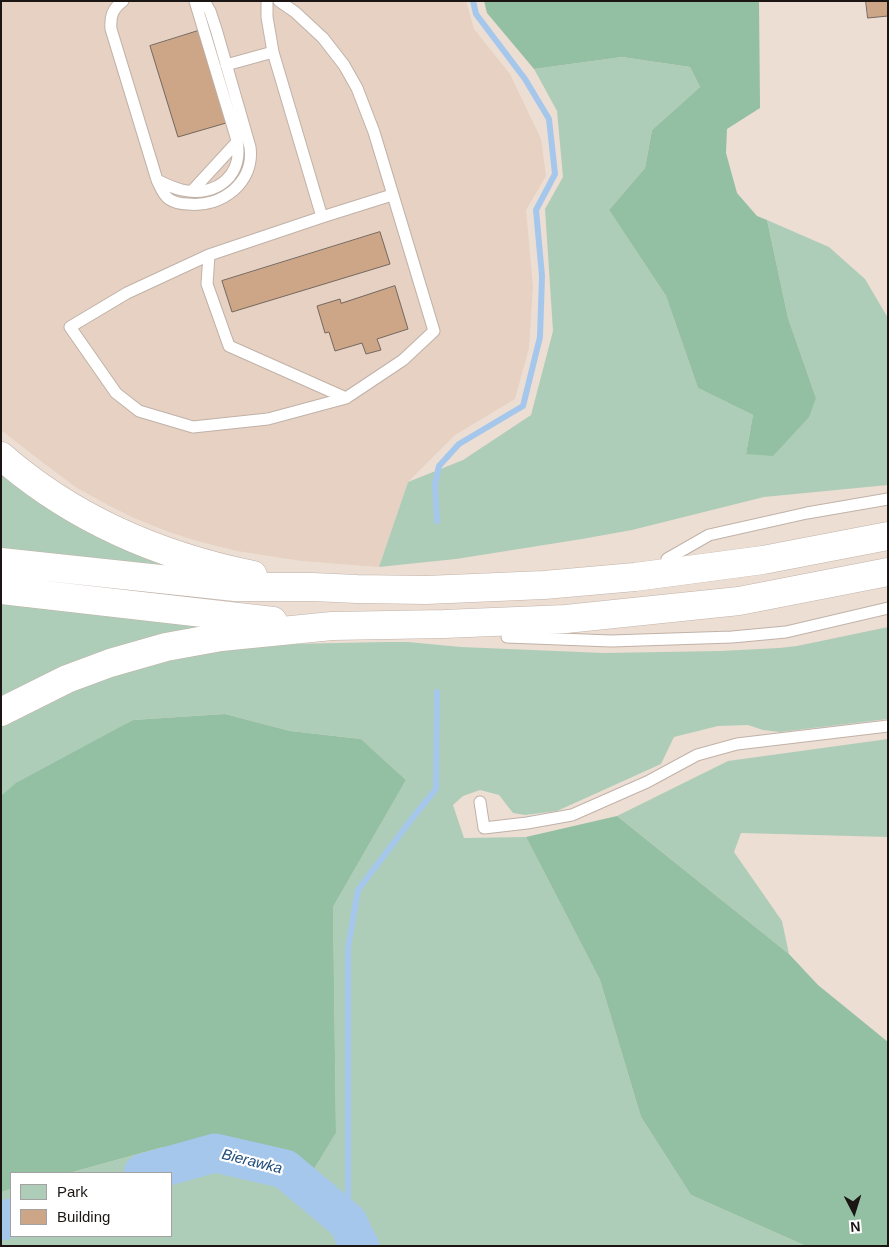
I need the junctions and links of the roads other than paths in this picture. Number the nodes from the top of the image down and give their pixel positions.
1 (123, 1) edge
2 (195, 1) edge
3 (204, 1) edge
4 (267, 1) edge
5 (278, 1) edge
6 (273, 52) junction
7 (226, 65) junction
8 (237, 142) junction
9 (157, 180) junction
10 (192, 191) junction
11 (392, 195) junction
12 (322, 217) junction
13 (209, 255) junction
14 (346, 398) junction
15 (1, 456) edge
16 (888, 499) edge
17 (888, 536) edge
18 (667, 559) dead end
19 (1, 562) edge
20 (888, 572) edge
21 (313, 587) junction
22 (1, 590) edge
23 (888, 608) edge
24 (332, 626) junction
25 (507, 638) dead end
26 (1, 712) edge
27 (888, 726) edge
28 (480, 802) dead end

1 - 9 lane
2 - 8 lane
3 - 7 lane
4 - 6 lane
5 - 11 lane
6 - 7 lane
6 - 12 lane
7 - 9 lane
8 - 10 lane
8 - 10 lane
9 - 10 lane
11 - 12 lane
11 - 14 lane
12 - 13 lane
13 - 14 lane
13 - 14 lane
15 - 21 highway
16 - 18 lane
17 - 21 highway
19 - 21 highway
20 - 24 highway
22 - 24 highway
23 - 25 lane
24 - 26 highway
27 - 28 lane

